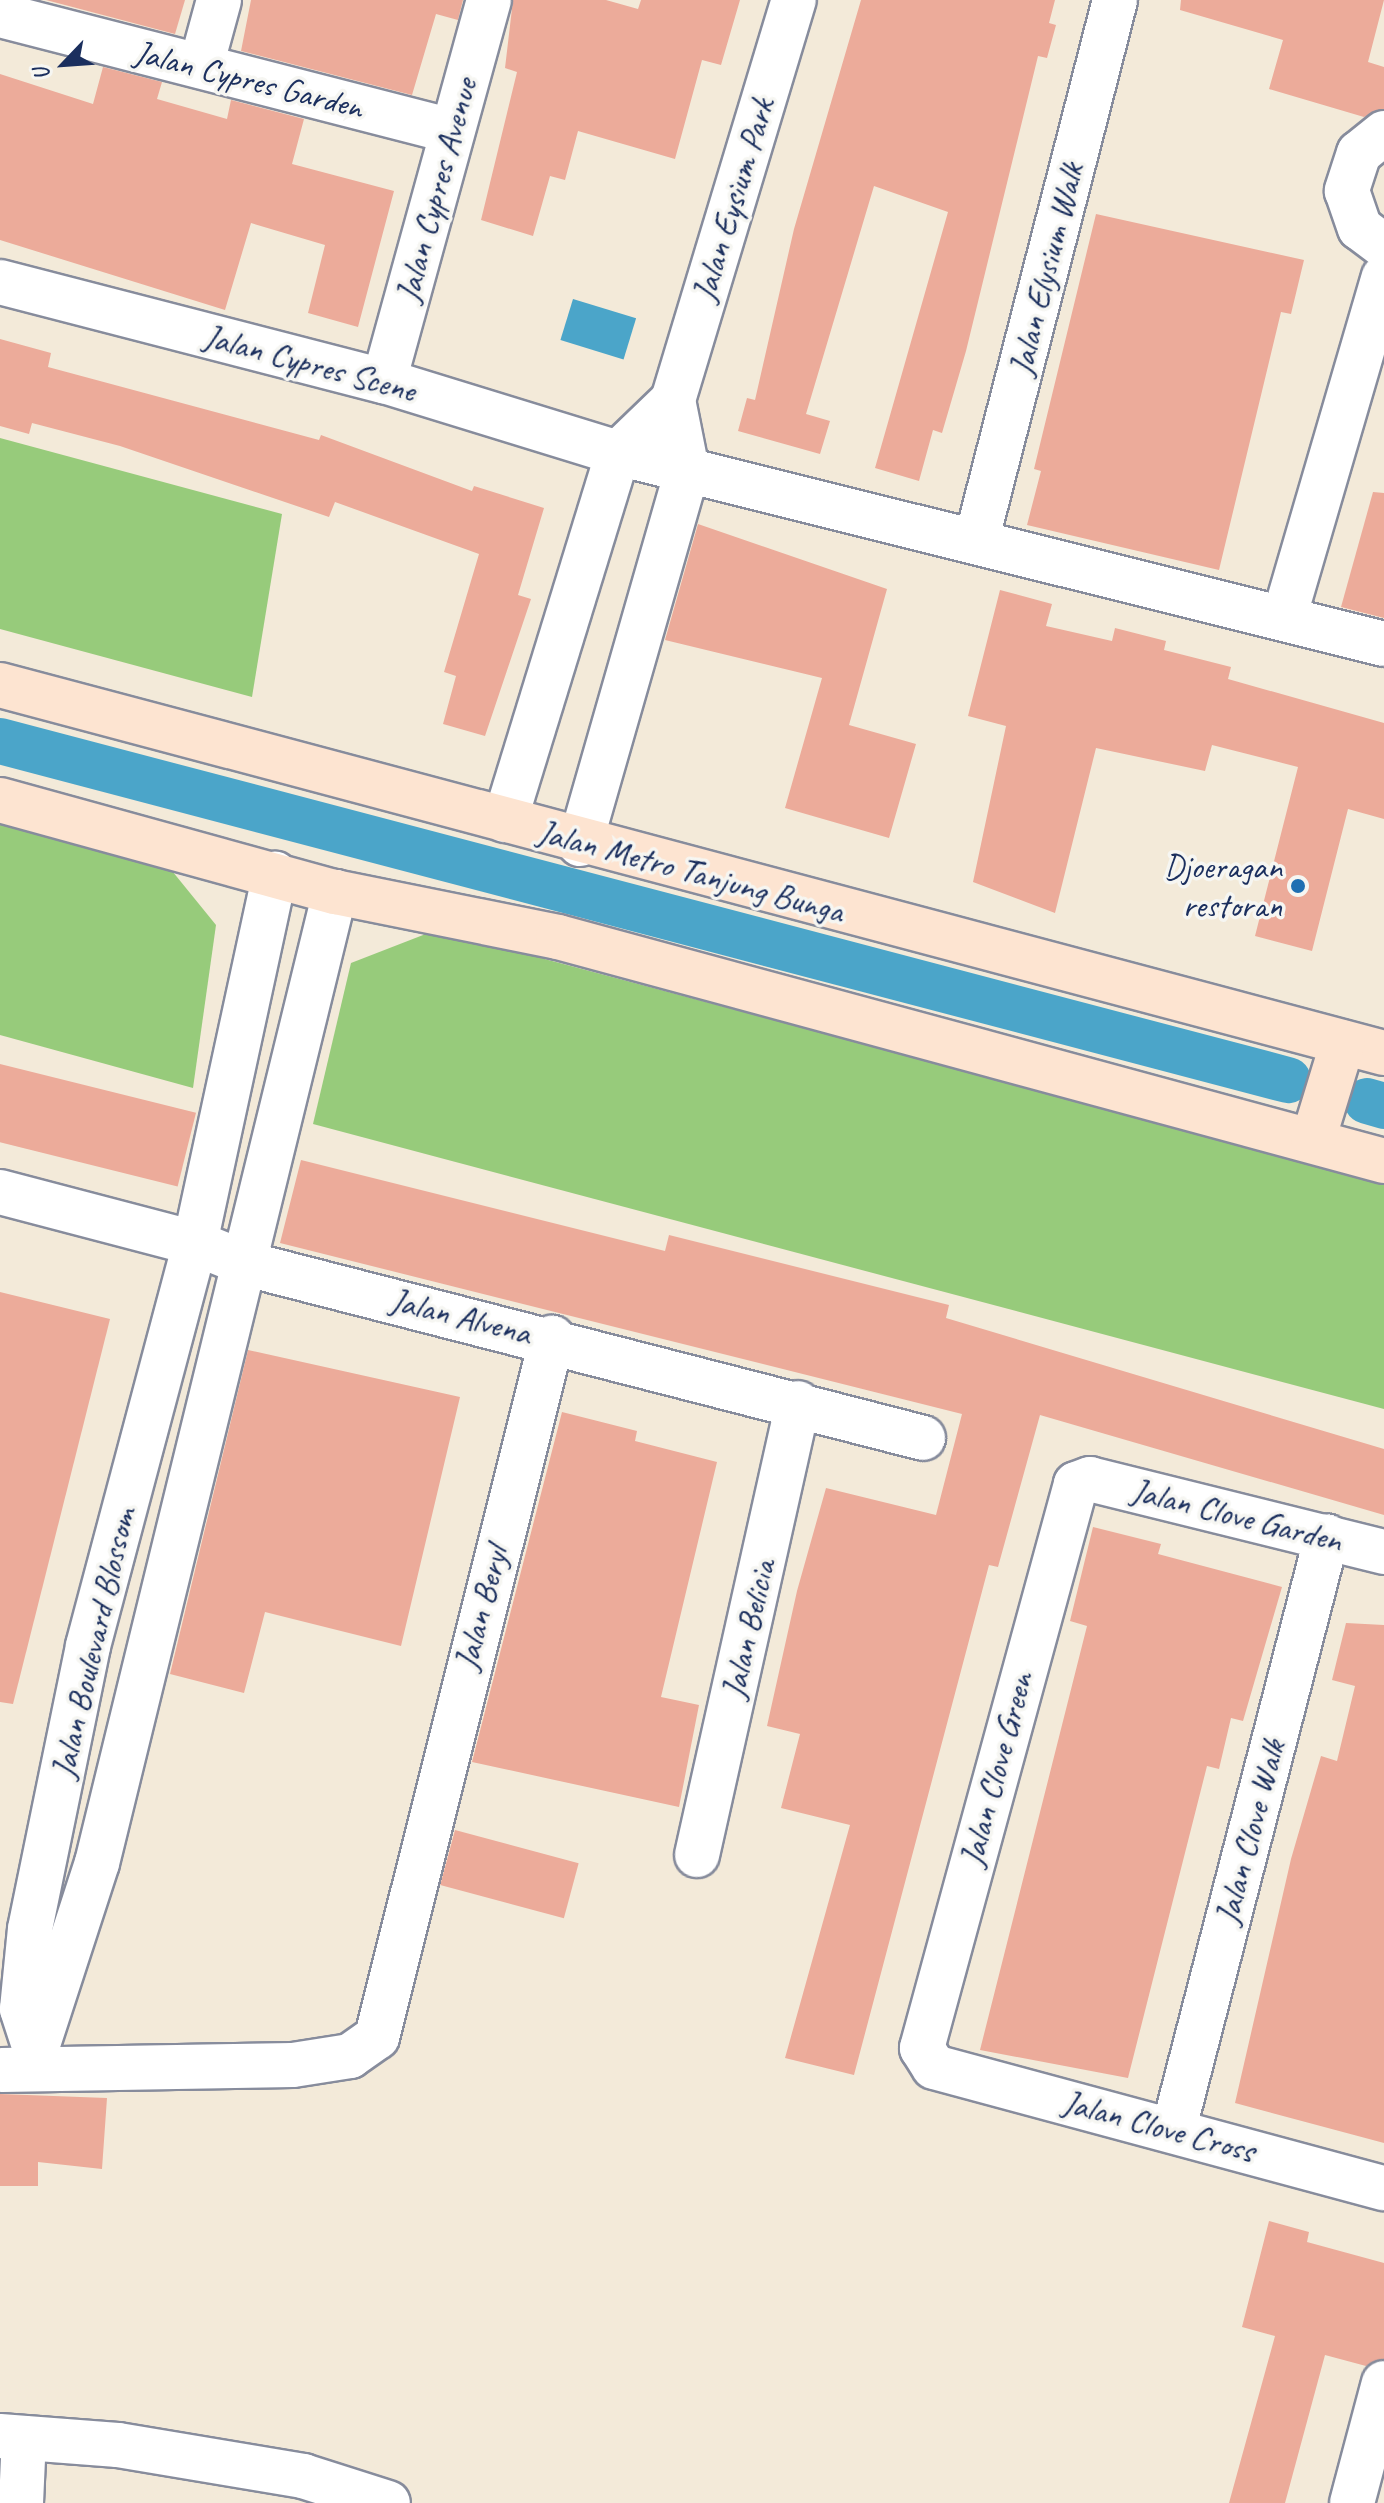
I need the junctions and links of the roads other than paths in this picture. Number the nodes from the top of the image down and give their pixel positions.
1 (219, 0) edge
2 (489, 0) edge
3 (794, 0) edge
4 (1115, 0) edge
5 (0, 15) edge
6 (201, 66) junction
7 (451, 131) junction
8 (1384, 133) edge
9 (1384, 246) edge
10 (1384, 277) edge
11 (0, 282) edge
12 (384, 381) junction
13 (673, 400) junction
14 (618, 453) junction
15 (687, 470) junction
16 (977, 538) junction
17 (1284, 618) junction
18 (1384, 644) edge
19 (0, 685) edge
20 (0, 800) edge
21 (505, 820) junction
22 (580, 844) junction
23 (275, 874) junction
24 (335, 892) junction
25 (1364, 1047) edge
26 (1313, 1140) junction
27 (1384, 1161) edge
28 (0, 1192) edge
29 (195, 1243) junction
30 (247, 1264) junction
31 (552, 1338) junction
32 (798, 1403) junction
33 (923, 1438) dead end
34 (1090, 1479) joint
35 (1327, 1536) junction
36 (1384, 1552) edge
37 (88, 1646) junction
38 (141, 1673) junction
39 (697, 1855) dead end
40 (22, 2062) edge
41 (934, 2067) joint
42 (1174, 2128) junction
43 (1384, 2188) edge
44 (1384, 2383) edge
45 (12, 2437) edge
46 (302, 2489) edge
47 (21, 2503) edge
48 (388, 2503) edge
49 (1352, 2503) edge

1 - 6 street
2 - 7 street, Jalan Cypres Avenue
3 - 13 street, Jalan Eysium Park
4 - 16 street, Jalan Elysium Walk
5 - 6 street, Jalan Cypres Garden
6 - 7 street, Jalan Cypres Garden
7 - 12 street, Jalan Cypres Avenue
8 - 9 street
10 - 17 street
11 - 12 street, Jalan Cypres Scene
12 - 14 street, Jalan Cypres Scene
13 - 14 street
13 - 15 street
14 - 15 street, Jalan Cypres Scene
14 - 21 street
15 - 16 street, Jalan Cypres Scene
15 - 22 street
16 - 17 street, Jalan Cypres Scene
17 - 18 street, Jalan Cypres Scene
19 - 21 main road, Jalan Metro Tanjung Bunga
20 - 23 main road
21 - 22 main road, Jalan Metro Tanjung Bunga
22 - 25 main road, Jalan Metro Tanjung Bunga
23 - 24 main road
23 - 29 street, Jalan Boulevard Blossom
24 - 26 main road
24 - 30 street, Jalan Boulevard Blossom
25 - 26 main road
26 - 27 main road
28 - 29 street, Jalan Alvena
29 - 30 street, Jalan Alvena
29 - 37 street, Jalan Boulevard Blossom
30 - 31 street, Jalan Alvena
30 - 38 street, Jalan Boulevard Blossom
31 - 32 street, Jalan Alvena
31 - 40 street, Jalan Beryl
32 - 33 street, Jalan Alvena
32 - 39 street, Jalan Belicia
34 - 35 street, Jalan Clove Garden
34 - 41 street, Jalan Clove Green
35 - 36 street, Jalan Clove Garden
35 - 42 street, Jalan Clove Walk
37 - 38 street
37 - 40 street, Jalan Boulevard Blossom
38 - 40 street, Jalan Boulevard Blossom
41 - 42 street, Jalan Clove Cross
42 - 43 street, Jalan Clove Cross
44 - 49 street
45 - 46 street
45 - 47 street
46 - 48 street

